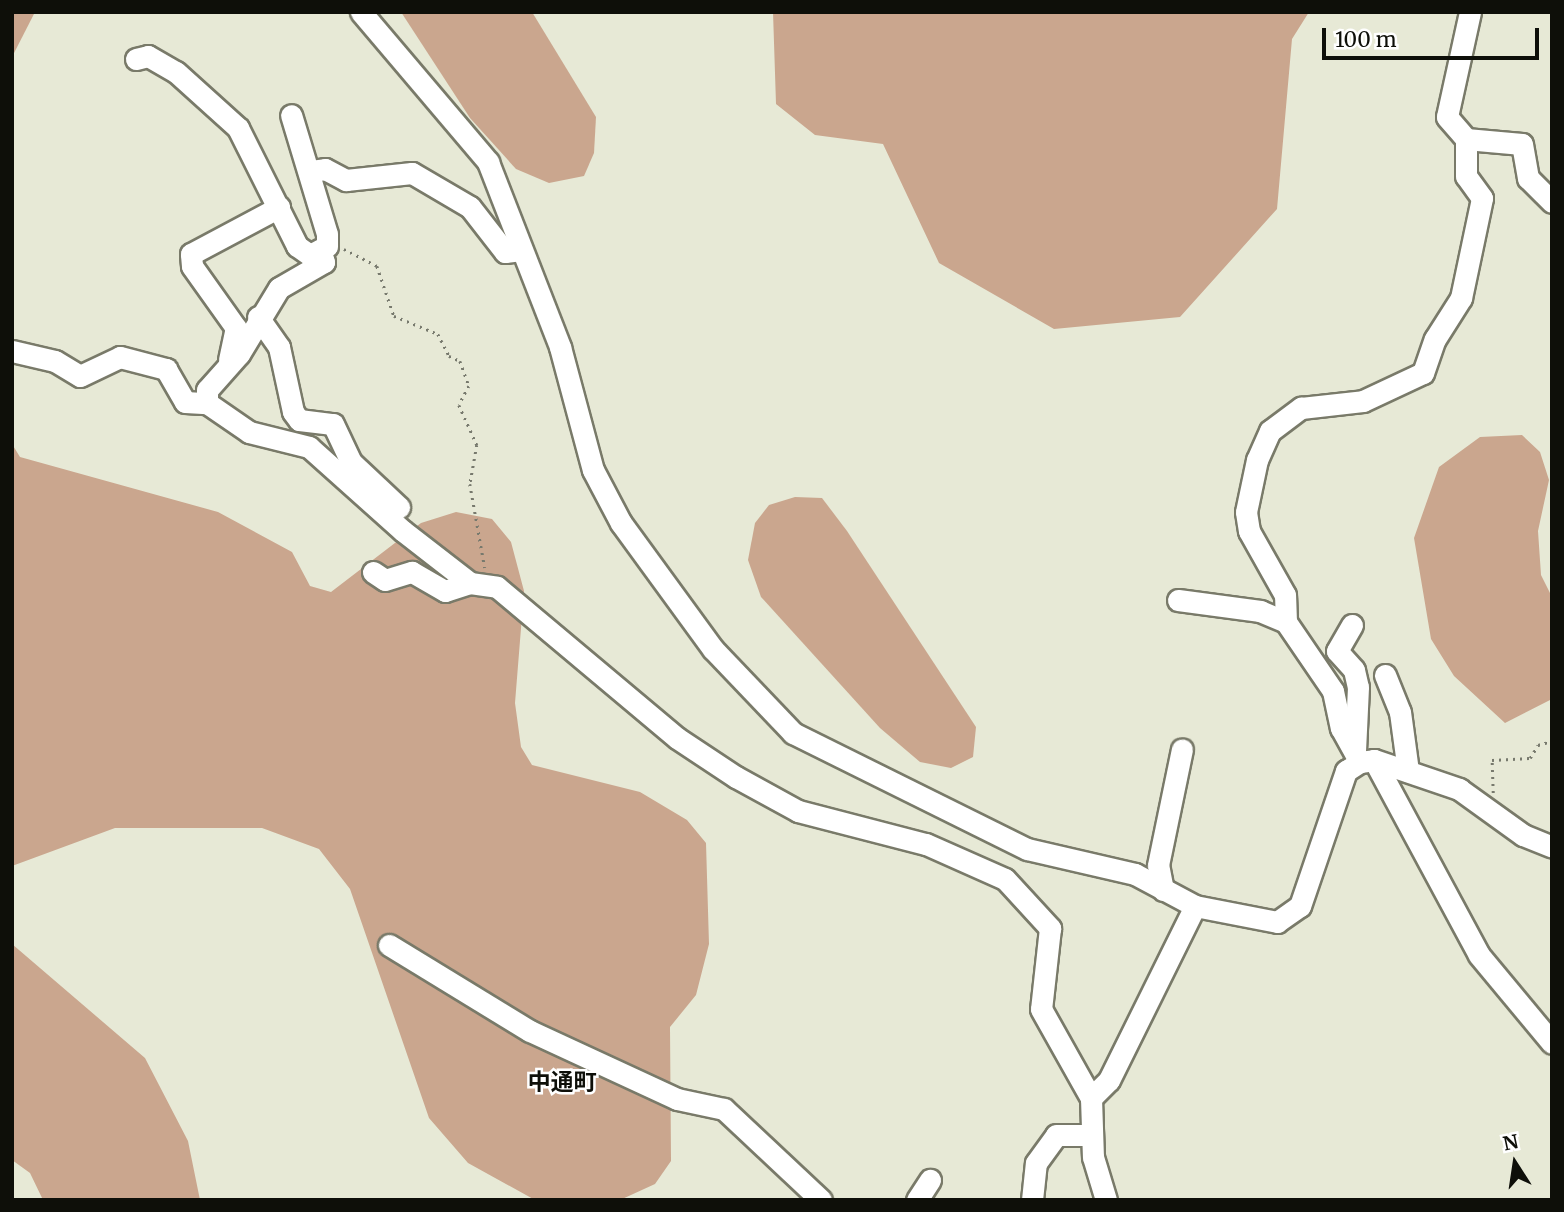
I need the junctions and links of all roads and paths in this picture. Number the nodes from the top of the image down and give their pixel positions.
1 (361, 12) edge
2 (1470, 12) edge
3 (136, 59) dead end
4 (291, 115) dead end
5 (1466, 139) junction
6 (311, 171) junction
7 (1552, 202) edge
8 (279, 207) junction
9 (324, 247) junction
10 (521, 250) junction
11 (258, 317) junction
12 (12, 351) edge
13 (229, 360) junction
14 (207, 403) junction
15 (436, 556) junction
16 (373, 572) dead end
17 (479, 584) junction
18 (1178, 600) dead end
19 (1286, 621) junction
20 (1352, 625) dead end
21 (1385, 675) dead end
22 (1552, 741) edge
23 (1182, 749) dead end
24 (1363, 758) junction
25 (1408, 771) junction
26 (1497, 811) junction
27 (1552, 847) edge
28 (1163, 890) junction
29 (1195, 906) junction
30 (389, 945) dead end
31 (1552, 1043) edge
32 (1091, 1098) junction
33 (1092, 1135) junction
34 (930, 1180) dead end
35 (821, 1200) edge
36 (917, 1200) edge
37 (1032, 1200) edge
38 (1106, 1200) edge

1 - 10 street
2 - 5 street
3 - 8 street
4 - 6 street
5 - 7 street
5 - 19 street
6 - 9 street
6 - 10 street
8 - 9 street
8 - 13 street
9 - 11 street
9 - 17 path
10 - 28 street
11 - 13 street
11 - 15 street
12 - 14 street
13 - 14 street
14 - 15 street
15 - 17 street
16 - 17 street
17 - 32 street
18 - 19 street
19 - 24 street
20 - 24 street
21 - 25 street
22 - 26 path
23 - 28 street
24 - 25 street
24 - 29 street
24 - 31 street
25 - 26 street
26 - 27 street
28 - 29 street
29 - 32 street
30 - 35 street
32 - 33 street
33 - 37 street
33 - 38 street
34 - 36 street

